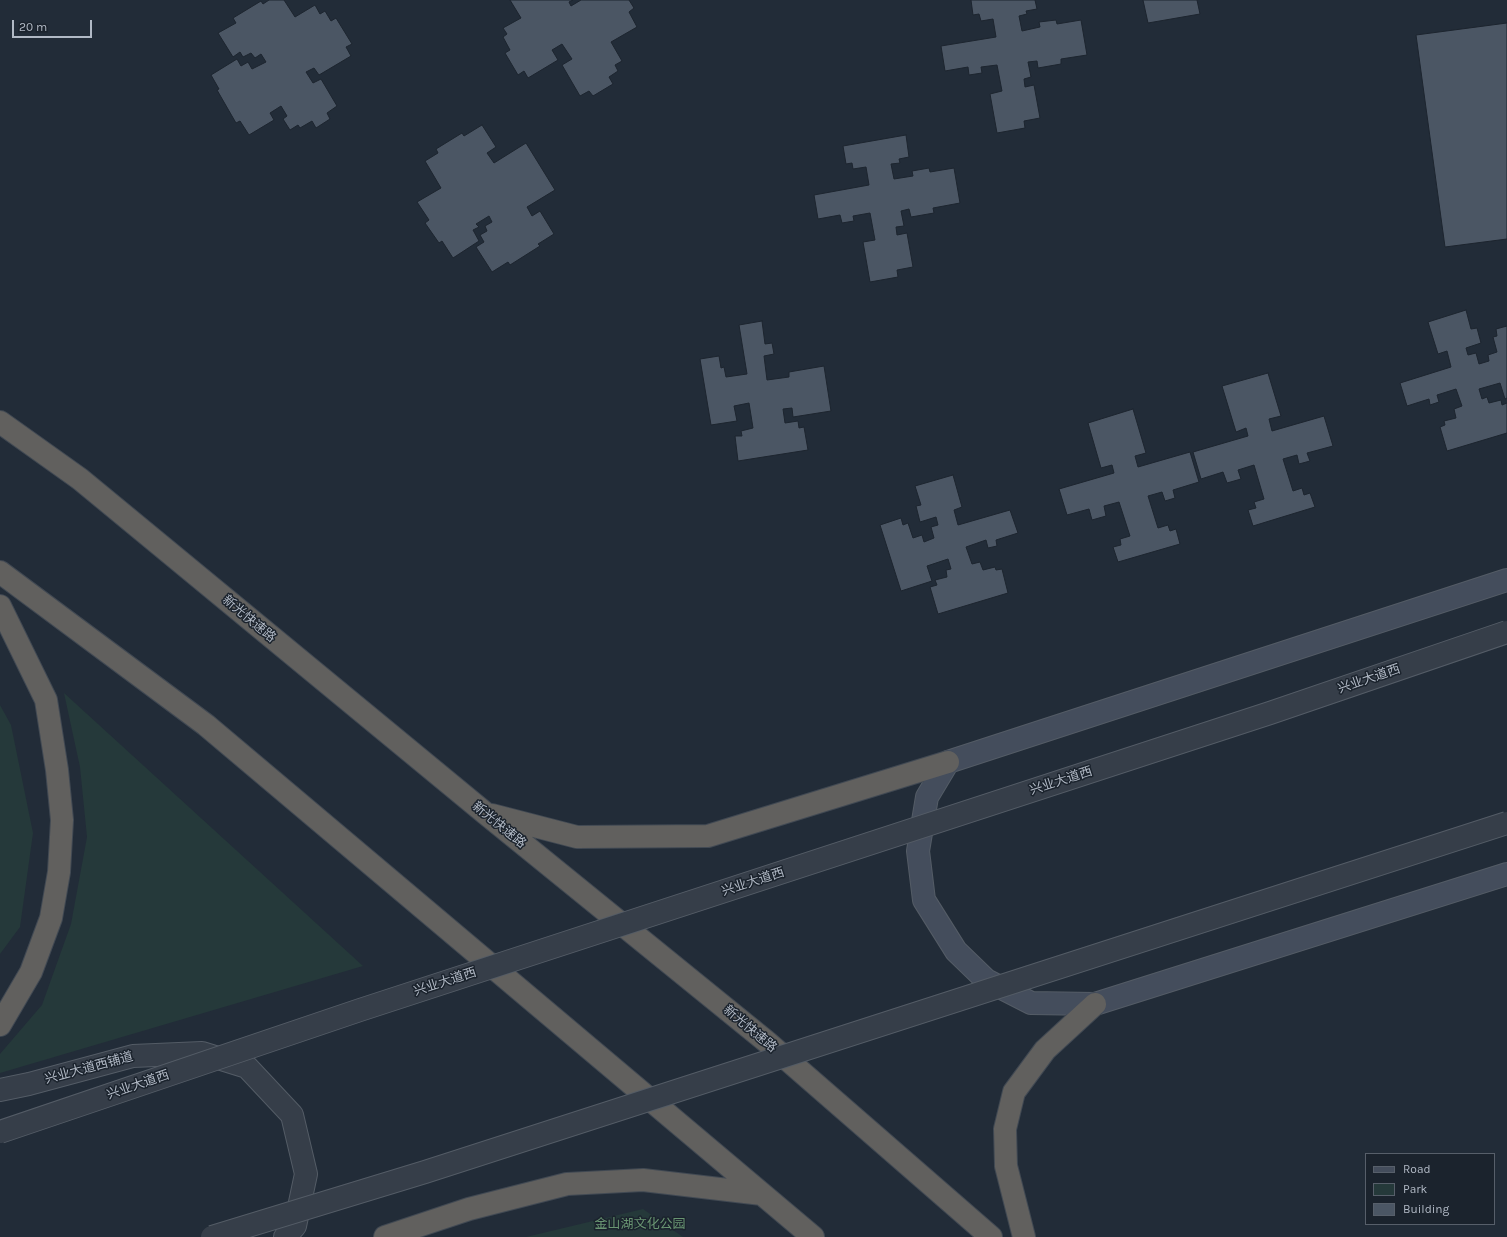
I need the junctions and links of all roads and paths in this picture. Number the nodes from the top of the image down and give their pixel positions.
1 (0, 422) edge
2 (0, 572) edge
3 (1507, 580) edge
4 (0, 606) edge
5 (1507, 632) edge
6 (948, 762) junction
7 (485, 813) junction
8 (1507, 823) edge
9 (1507, 874) edge
10 (1095, 1004) junction
11 (0, 1025) edge
12 (0, 1090) edge
13 (0, 1132) edge
14 (762, 1194) junction
15 (212, 1237) edge
16 (285, 1237) edge
17 (385, 1237) edge
18 (813, 1237) edge
19 (991, 1237) edge
20 (1024, 1237) edge

1 - 7 highway, 新光快速路
2 - 14 highway
3 - 6 main road
4 - 11 highway
5 - 13 street, 兴业大道西, bridge
6 - 7 highway
6 - 10 main road
7 - 19 highway, 新光快速路
8 - 15 street, bridge
9 - 10 main road
10 - 20 highway
12 - 16 street, 兴业大道西铺道
14 - 17 highway
14 - 18 highway

